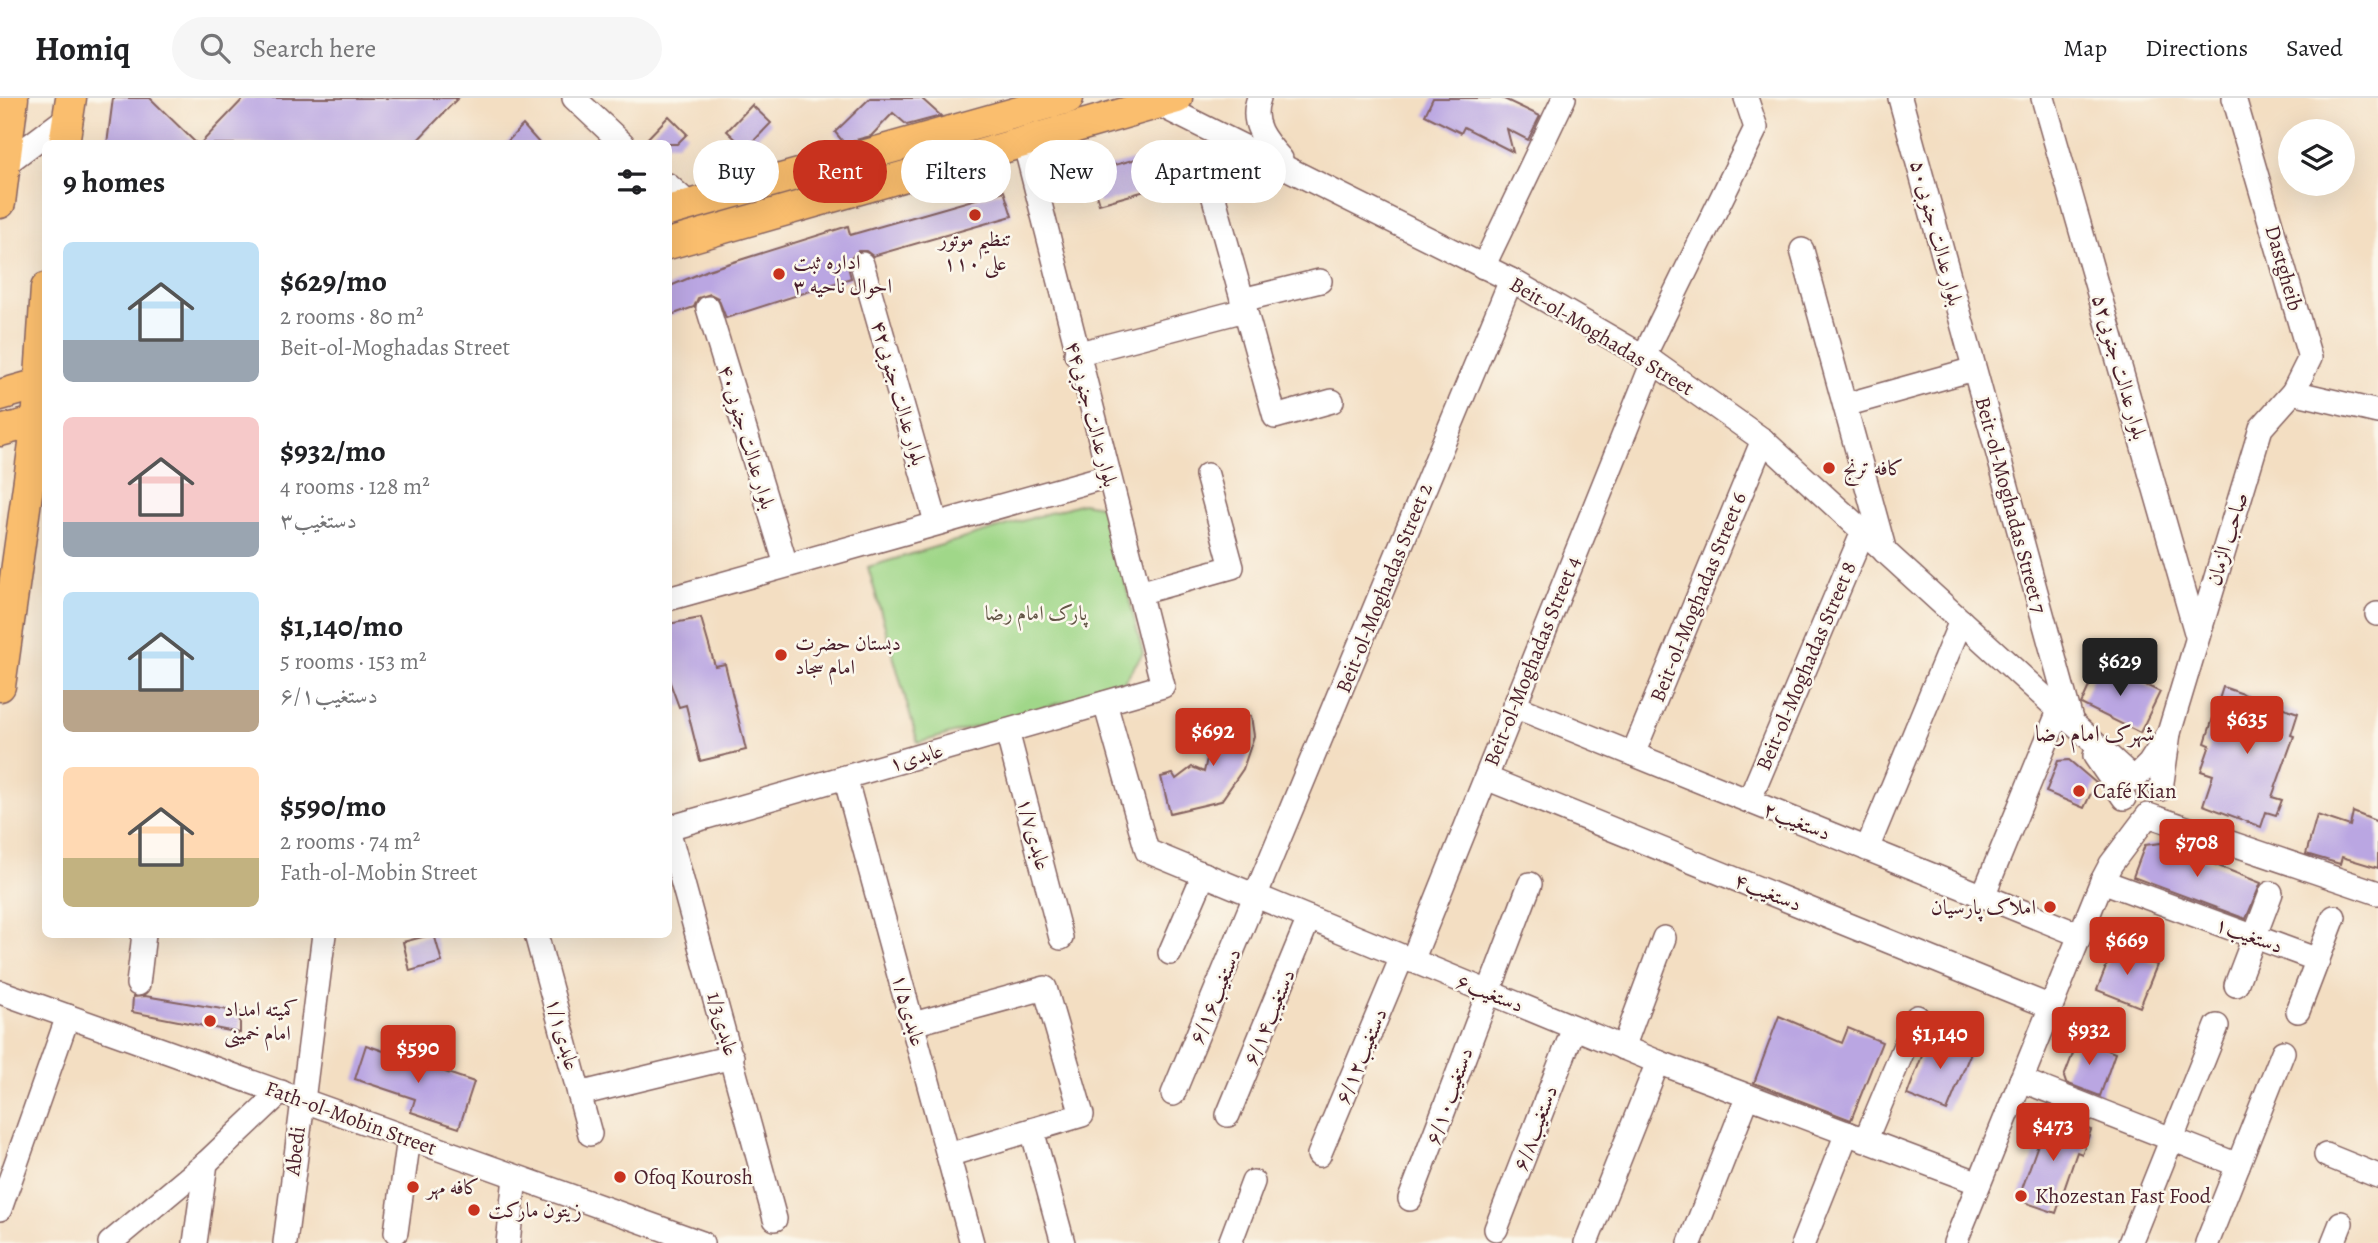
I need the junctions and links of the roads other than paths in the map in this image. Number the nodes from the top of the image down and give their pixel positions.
1 (13, 98) edge
2 (573, 98) edge
3 (1068, 98) edge
4 (1259, 98) edge
5 (1564, 98) edge
6 (1746, 98) edge
7 (1900, 98) edge
8 (2043, 98) edge
9 (2234, 98) edge
10 (1166, 101) edge
11 (1009, 107) edge
12 (68, 120) edge
13 (619, 140) edge
14 (1024, 141) junction
15 (887, 147) edge
16 (2, 165) edge
17 (1288, 167) junction
18 (793, 177) edge
19 (887, 181) edge
20 (0, 203) edge
21 (810, 203) edge
22 (1215, 203) edge
23 (679, 208) edge
24 (672, 243) edge
25 (1802, 250) dead end
26 (862, 264) dead end
27 (1483, 267) junction
28 (1511, 280) junction
29 (1320, 281) dead end
30 (1243, 305) junction
31 (708, 309) dead end
32 (1076, 354) junction
33 (2310, 358) joint
34 (1648, 359) junction
35 (1974, 369) junction
36 (42, 383) edge
37 (2293, 392) junction
38 (0, 395) edge
39 (1332, 401) dead end
40 (1845, 405) junction
41 (2378, 412) edge
42 (41, 421) edge
43 (0, 431) edge
44 (1763, 440) junction
45 (1207, 475) dead end
46 (1108, 477) junction
47 (936, 522) junction
48 (1863, 532) junction
49 (1885, 552) junction
50 (786, 565) junction
51 (7, 578) edge
52 (1139, 593) junction
53 (672, 597) edge
54 (1961, 621) junction
55 (2197, 636) junction
56 (0, 686) edge
57 (1163, 686) joint
58 (1105, 703) junction
59 (1514, 706) junction
60 (2065, 716) junction
61 (1007, 731) junction
62 (1633, 754) junction
63 (845, 777) junction
64 (1486, 778) junction
65 (2143, 798) junction
66 (1749, 801) junction
67 (672, 827) edge
68 (672, 842) edge
69 (1867, 849) junction
70 (2106, 872) junction
71 (1204, 874) junction
72 (1530, 884) dead end
73 (2271, 893) dead end
74 (2378, 893) edge
75 (1983, 896) junction
76 (1257, 897) junction
77 (2334, 917) dead end
78 (1310, 918) junction
79 (2080, 935) junction
80 (2254, 937) junction
81 (144, 938) edge
82 (323, 938) edge
83 (537, 938) edge
84 (1061, 938) dead end
85 (1664, 938) dead end
86 (1170, 953) dead end
87 (1407, 959) junction
88 (2318, 960) junction
89 (138, 984) dead end
90 (2236, 985) dead end
91 (0, 992) edge
92 (1487, 992) junction
93 (2051, 1007) junction
94 (2298, 1011) dead end
95 (68, 1016) junction
96 (1917, 1017) dead end
97 (913, 1024) junction
98 (2217, 1026) dead end
99 (1574, 1028) junction
100 (1623, 1048) junction
101 (2283, 1052) dead end
102 (732, 1057) junction
103 (1658, 1062) junction
104 (2021, 1080) junction
105 (579, 1094) junction
106 (1173, 1094) dead end
107 (291, 1096) junction
108 (1748, 1096) junction
109 (1228, 1115) dead end
110 (1032, 1130) junction
111 (590, 1134) dead end
112 (1856, 1137) junction
113 (409, 1138) junction
114 (2172, 1139) junction
115 (948, 1155) junction
116 (1319, 1155) dead end
117 (2326, 1155) dead end
118 (9, 1157) edge
119 (206, 1163) junction
120 (2238, 1165) junction
121 (2378, 1176) edge
122 (515, 1177) junction
123 (1253, 1182) dead end
124 (1979, 1183) junction
125 (1410, 1199) dead end
126 (0, 1207) edge
127 (775, 1219) dead end
128 (1496, 1229) dead end
129 (396, 1232) dead end
130 (110, 1243) edge
131 (195, 1243) edge
132 (285, 1243) edge
133 (508, 1243) edge
134 (702, 1243) edge
135 (972, 1243) edge
136 (1063, 1243) edge
137 (1230, 1243) edge
138 (1586, 1243) edge
139 (1690, 1243) edge
140 (1803, 1243) edge
141 (1955, 1243) edge
142 (2130, 1243) edge
143 (2207, 1243) edge

1 - 16 main road
2 - 13 street
3 - 11 main road
4 - 17 street
5 - 27 street
6 - 34 street, Beit-ol-Moghadas Street 4
7 - 35 street, بلوار عدالت جنوبی۵۰
8 - 55 street, بلوار عدالت جنوبی۵۲
9 - 33 street, Dastgheib
10 - 14 main road
10 - 17 street, Beit-ol-Moghadas Street
11 - 15 main road
12 - 16 street
14 - 19 main road
14 - 32 street, بلوار عدالت جنوبی۴۴
16 - 20 main road
17 - 27 street, Beit-ol-Moghadas Street
18 - 23 main road
21 - 24 main road
22 - 30 street
25 - 40 street
26 - 47 street, بلوار عدالت جنوبی۴۲
27 - 28 street, Beit-ol-Moghadas Street
28 - 34 street, Beit-ol-Moghadas Street
28 - 76 street, Beit-ol-Moghadas Street 2
29 - 30 street
30 - 32 street
30 - 39 street
31 - 50 street, بلوار عدالت جنوبی۴۰
32 - 46 street, بلوار عدالت جنوبی۴۴
33 - 37 street, صاحب الزمان
34 - 44 street, Beit-ol-Moghadas Street
34 - 59 street, Beit-ol-Moghadas Street 4
35 - 40 street
35 - 60 street, Beit-ol-Moghadas Street 7
36 - 38 main road
36 - 42 main road
37 - 41 street
37 - 55 street, صاحب الزمان
40 - 49 street
42 - 43 main road
42 - 51 main road
44 - 48 street, Beit-ol-Moghadas Street
44 - 62 street, Beit-ol-Moghadas Street 6
45 - 52 street
46 - 47 street
46 - 52 street, بلوار عدالت جنوبی۴۴
47 - 50 street
48 - 49 street, Beit-ol-Moghadas Street
48 - 66 street, Beit-ol-Moghadas Street 8
49 - 54 street, Beit-ol-Moghadas Street
50 - 53 street
51 - 56 main road
52 - 57 street, بلوار عدالت جنوبی۴۴
54 - 60 street, Beit-ol-Moghadas Street
54 - 69 street
55 - 65 street, صاحب الزمان
57 - 58 street, ۱عابدی
58 - 61 street, ۱عابدی
58 - 71 street, دستغیب۶
59 - 62 street, ۲دستغیب
59 - 64 street, Beit-ol-Moghadas Street 4
60 - 65 street, Beit-ol-Moghadas Street
60 - 75 street
61 - 63 street, ۱عابدی
61 - 84 street, عابدی۱/۷
62 - 66 street, ۲دستغیب
63 - 67 street, ۱عابدی
63 - 97 street, عابدی۱/۵
64 - 87 street, Beit-ol-Moghadas Street 4
64 - 93 street, دستغیب۴
65 - 70 street, صاحب الزمان
65 - 74 street
66 - 69 street, ۲دستغیب
68 - 102 street, عابدی1/3
69 - 75 street, ۲دستغیب
70 - 79 street
70 - 80 street, دستغیب۱
71 - 76 street, دستغیب۶
71 - 86 street
72 - 92 street, دستغیب۶/۱۰
73 - 80 street
75 - 79 street, ۲دستغیب
76 - 78 street, دستغیب۶
76 - 106 street, دستغیب۶/۱۶
77 - 88 street
78 - 87 street, دستغیب۶
78 - 109 street, دستغیب۶/۱۴
79 - 93 street
80 - 88 street, دستغیب۱
80 - 90 street
81 - 89 street
82 - 107 street, Abedi
83 - 105 street, عابدی۱/۱
85 - 100 street
87 - 92 street, دستغیب۶
87 - 116 street, دستغیب۶/۱۲
88 - 94 street
91 - 95 street, Fath-ol-Mobin Street
92 - 99 street, دستغیب۶
92 - 125 street, دستغیب۶/۱۰
93 - 104 street
95 - 107 street, Fath-ol-Mobin Street
95 - 118 street
96 - 112 street
97 - 110 street
97 - 115 street, عابدی۱/۵
98 - 114 street
99 - 100 street, دستغیب۶
99 - 128 street, دستغیب۶/۸
100 - 103 street, دستغیب۶
101 - 120 street
102 - 105 street
102 - 127 street, عابدی1/3
103 - 108 street, دستغیب۶
103 - 138 street
104 - 114 street
104 - 124 street
105 - 111 street, عابدی۱/۱
107 - 113 street, Fath-ol-Mobin Street
107 - 119 street
107 - 132 street, Abedi
108 - 112 street, دستغیب۶
108 - 139 street
110 - 115 street
110 - 136 street
112 - 124 street, دستغیب۶
112 - 140 street
113 - 122 street, Fath-ol-Mobin Street
113 - 129 street
114 - 120 street
114 - 142 street
115 - 135 street, عابدی۱/۵
117 - 121 street
118 - 126 street
119 - 130 street
119 - 131 street
120 - 143 street
122 - 133 street
122 - 134 street, Fath-ol-Mobin Street
123 - 137 street
124 - 141 street

